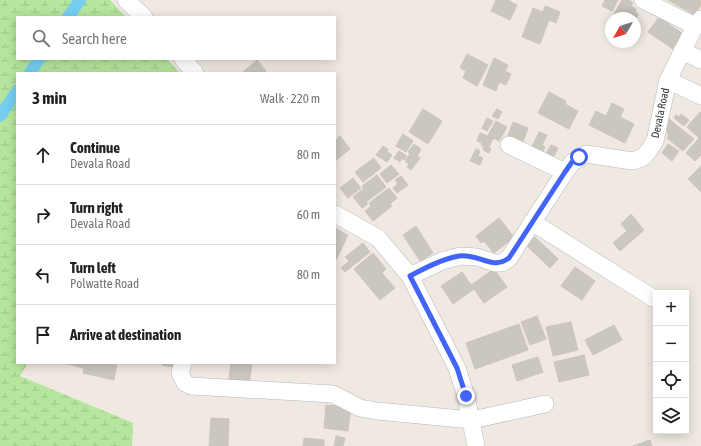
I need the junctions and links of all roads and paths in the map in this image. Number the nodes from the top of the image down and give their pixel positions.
1 (126, 0) edge
2 (643, 0) edge
3 (143, 16) edge
4 (698, 22) edge
5 (682, 51) junction
6 (184, 60) edge
7 (701, 60) edge
8 (194, 72) edge
9 (668, 80) junction
10 (701, 96) edge
11 (509, 145) dead end
12 (565, 172) junction
13 (336, 215) edge
14 (532, 222) junction
15 (410, 276) junction
16 (653, 298) dead end
17 (183, 364) edge
18 (546, 404) dead end
19 (472, 420) junction
20 (476, 446) edge

1 - 3 street
2 - 4 street
4 - 5 street, Devala Road
5 - 7 street
5 - 9 street, Devala Road
6 - 8 street
9 - 10 street
9 - 12 street, Devala Road
11 - 12 street
12 - 14 street, Devala Road
13 - 15 street
14 - 15 street, Devala Road
14 - 16 street
15 - 19 street
17 - 19 street
18 - 19 street
19 - 20 street

